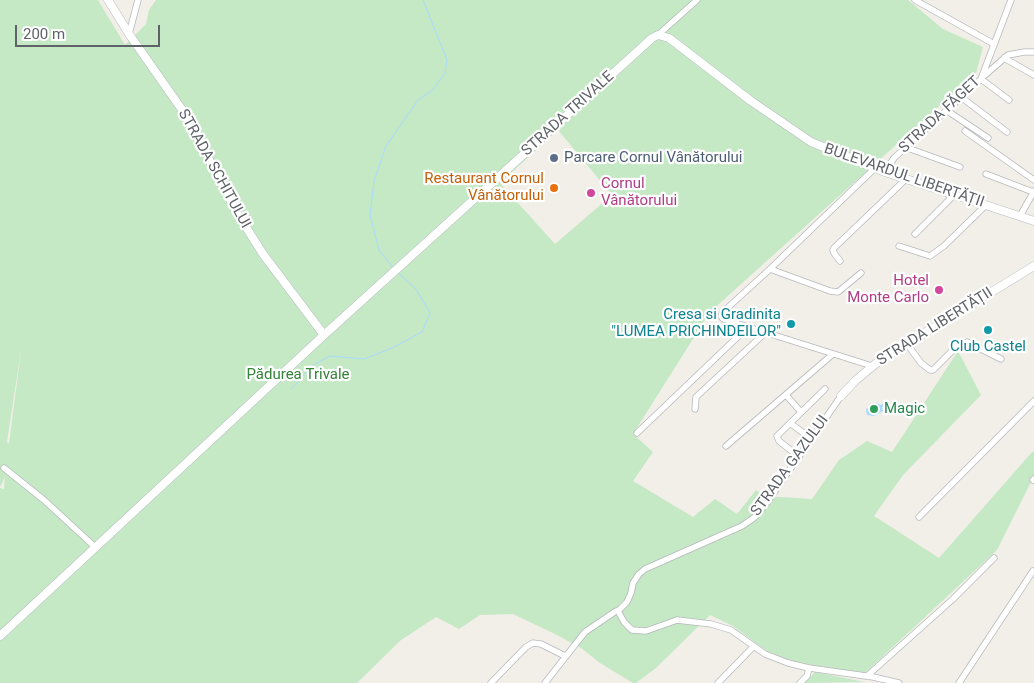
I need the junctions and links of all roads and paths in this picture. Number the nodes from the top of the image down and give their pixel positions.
1 (108, 0) edge
2 (138, 0) edge
3 (697, 0) edge
4 (915, 0) edge
5 (1011, 0) edge
6 (129, 34) junction
7 (658, 35) junction
8 (994, 44) junction
9 (1032, 52) dead end
10 (1004, 58) junction
11 (1034, 74) edge
12 (983, 78) junction
13 (961, 97) junction
14 (1009, 100) dead end
15 (946, 110) junction
16 (965, 131) dead end
17 (1007, 132) dead end
18 (988, 138) dead end
19 (906, 147) junction
20 (960, 166) dead end
21 (875, 168) junction
22 (885, 172) junction
23 (986, 174) dead end
24 (906, 179) junction
25 (1034, 180) edge
26 (1034, 192) edge
27 (955, 194) junction
28 (986, 205) junction
29 (1020, 216) junction
30 (1034, 221) edge
31 (915, 234) dead end
32 (899, 246) dead end
33 (840, 261) dead end
34 (1034, 266) edge
35 (770, 269) junction
36 (861, 273) dead end
37 (748, 327) junction
38 (766, 332) junction
39 (324, 335) junction
40 (907, 344) junction
41 (833, 354) junction
42 (1001, 359) dead end
43 (872, 366) junction
44 (825, 389) dead end
45 (786, 395) junction
46 (841, 396) joint
47 (1034, 401) edge
48 (1028, 406) junction
49 (695, 409) dead end
50 (801, 412) junction
51 (1034, 412) edge
52 (790, 423) junction
53 (637, 433) dead end
54 (810, 438) junction
55 (726, 446) dead end
56 (794, 452) dead end
57 (4, 468) dead end
58 (919, 517) dead end
59 (95, 547) junction
60 (994, 558) dead end
61 (1033, 571) edge
62 (618, 612) junction
63 (0, 636) edge
64 (754, 646) junction
65 (565, 656) junction
66 (809, 668) junction
67 (867, 676) junction
68 (491, 683) edge
69 (545, 683) edge
70 (718, 683) edge
71 (800, 683) edge
72 (898, 683) edge
73 (959, 683) edge

1 - 6 main road, STRADA SCHITULUI
2 - 6 street
3 - 7 street, STRADA TRIVALE
4 - 8 street
5 - 8 street, STRADA FĂGET
6 - 39 main road, STRADA SCHITULUI
7 - 21 main road, BULEVARDUL LIBERTĂȚII
7 - 39 main road, STRADA TRIVALE
8 - 12 street, STRADA FĂGET
9 - 10 street
10 - 11 street
10 - 12 street
12 - 13 street, STRADA FĂGET
12 - 14 street
13 - 15 street, STRADA FĂGET
13 - 17 street
15 - 18 street
15 - 19 street, STRADA FĂGET
16 - 25 street
19 - 20 street
19 - 22 street, STRADA FĂGET
21 - 22 main road, BULEVARDUL LIBERTĂȚII
21 - 35 street
22 - 24 main road, BULEVARDUL LIBERTĂȚII
23 - 26 street
24 - 27 main road, BULEVARDUL LIBERTĂȚII
24 - 33 street
26 - 29 street
27 - 28 main road, BULEVARDUL LIBERTĂȚII
27 - 31 street
28 - 29 main road, BULEVARDUL LIBERTĂȚII
28 - 32 street
29 - 30 main road, BULEVARDUL LIBERTĂȚII
34 - 40 main road, STRADA LIBERTĂȚII
35 - 36 street
35 - 37 street
37 - 38 street
37 - 53 street
38 - 41 street
38 - 49 street
39 - 59 main road, STRADA TRIVALE
40 - 42 street
40 - 43 main road, STRADA LIBERTĂȚII
41 - 43 street
41 - 45 street
43 - 46 main road, STRADA LIBERTĂȚII
44 - 50 street
45 - 50 street
45 - 55 street
46 - 54 street, STRADA GAZULUI
47 - 48 street
48 - 51 street
48 - 58 street
50 - 52 street
52 - 54 street
52 - 56 street
54 - 62 street, STRADA GAZULUI
57 - 59 street
59 - 63 main road, STRADA TRIVALE
60 - 67 street
61 - 73 street
62 - 64 street
62 - 65 street
64 - 66 street
64 - 70 street
65 - 68 street
65 - 69 street
66 - 67 street
66 - 71 street
67 - 72 street

